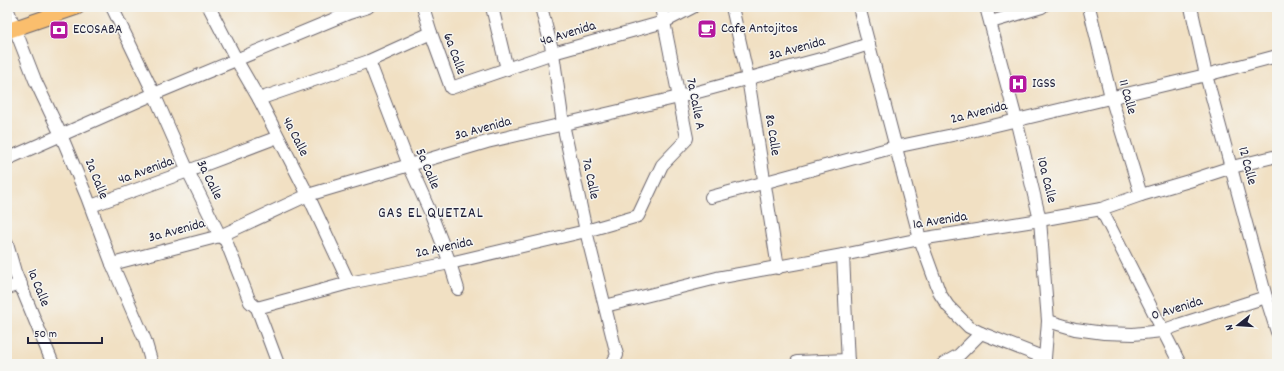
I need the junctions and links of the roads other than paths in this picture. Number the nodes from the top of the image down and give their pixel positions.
1 (77, 7) edge
2 (112, 7) edge
3 (210, 7) edge
4 (368, 7) edge
5 (423, 7) edge
6 (492, 7) edge
7 (541, 7) edge
8 (661, 7) edge
9 (693, 7) edge
10 (732, 7) edge
11 (859, 7) edge
12 (986, 7) edge
13 (1042, 7) edge
14 (1089, 7) edge
15 (1191, 7) edge
16 (7, 8) edge
17 (348, 10) edge
18 (664, 22) junction
19 (991, 22) junction
20 (11, 30) edge
21 (431, 33) junction
22 (869, 44) junction
23 (553, 53) junction
24 (1277, 56) edge
25 (237, 61) junction
26 (369, 61) junction
27 (507, 69) junction
28 (1206, 75) junction
29 (748, 78) junction
30 (451, 88) joint
31 (154, 94) junction
32 (679, 96) junction
33 (1111, 97) junction
34 (259, 99) junction
35 (1016, 119) junction
36 (563, 124) junction
37 (62, 135) junction
38 (278, 137) junction
39 (895, 147) junction
40 (1277, 156) edge
41 (7, 159) edge
42 (409, 165) junction
43 (1232, 167) junction
44 (188, 171) junction
45 (765, 182) junction
46 (1141, 194) junction
47 (308, 195) junction
48 (711, 197) dead end
49 (91, 206) junction
50 (1101, 208) junction
51 (638, 216) joint
52 (1040, 220) junction
53 (586, 231) junction
54 (220, 236) junction
55 (920, 239) junction
56 (7, 244) edge
57 (843, 255) junction
58 (450, 263) junction
59 (112, 264) junction
60 (778, 268) junction
61 (11, 274) edge
62 (349, 283) junction
63 (21, 284) junction
64 (7, 288) edge
65 (458, 289) dead end
66 (1266, 297) junction
67 (605, 306) junction
68 (257, 308) junction
69 (1048, 321) junction
70 (1162, 331) junction
71 (1277, 332) edge
72 (981, 333) junction
73 (615, 360) edge
74 (1044, 361) edge
75 (797, 362) dead end
76 (848, 362) edge
77 (274, 363) edge
78 (53, 364) edge
79 (152, 364) edge
80 (943, 364) edge
81 (1180, 364) edge

1 - 20 main road
2 - 31 street, 3a Calle
3 - 25 street, 4a Calle
4 - 17 street
5 - 21 street, 6a Calle
6 - 27 street
7 - 23 street, 7a Calle
8 - 18 street, 7a Calle A
9 - 18 street, 4a Avenida
10 - 29 street, 8a Calle
11 - 22 street
12 - 19 street, 10a Calle
13 - 19 street
14 - 33 street, 11 Calle
15 - 28 street, 12 Calle
16 - 20 street, 2a Calle
17 - 25 street
18 - 23 street, 4a Avenida
18 - 32 street, 7a Calle A
19 - 35 street, 10a Calle
20 - 37 street, 2a Calle
21 - 26 street
21 - 30 street, 6a Calle
22 - 29 street, 3a Avenida
22 - 39 street
23 - 27 street, 4a Avenida
23 - 36 street, 7a Calle
24 - 28 street, 2a Avenida
25 - 31 street
25 - 34 street, 4a Calle
26 - 34 street
26 - 42 street, 5a Calle
27 - 30 street, 4a Avenida
28 - 33 street, 2a Avenida
28 - 43 street, 12 Calle
29 - 32 street, 3a Avenida
29 - 45 street, 8a Calle
31 - 37 street
31 - 44 street, 3a Calle
32 - 36 street, 3a Avenida
32 - 51 street, 7a Calle A
33 - 35 street, 2a Avenida
33 - 46 street, 11 Calle
34 - 38 street, 4a Calle
35 - 39 street, 2a Avenida
35 - 52 street, 10a Calle
36 - 42 street, 3a Avenida
36 - 53 street, 7a Calle
37 - 41 street
37 - 49 street, 2a Calle
38 - 44 street, 4a Avenida
38 - 47 street, 4a Calle
39 - 45 street, 2a Avenida
39 - 55 street
40 - 43 street, 1a Avenida
42 - 47 street, 3a Avenida
42 - 58 street, 5a Calle
43 - 46 street, 1a Avenida
43 - 66 street, 12 Calle
44 - 49 street, 4a Avenida
44 - 54 street, 3a Calle
45 - 48 street, 2a Avenida
45 - 60 street, 8a Calle
46 - 50 street, 1a Avenida
47 - 54 street, 3a Avenida
47 - 62 street, 4a Calle
49 - 59 street, 2a Calle
50 - 52 street, 1a Avenida
50 - 70 street
51 - 53 street, 2a Avenida
52 - 55 street, 1a Avenida
52 - 69 street, 10a Calle
53 - 58 street, 2a Avenida
53 - 67 street, 7a Calle
54 - 59 street, 3a Avenida
54 - 68 street, 3a Calle
55 - 57 street, 1a Avenida
55 - 72 street
56 - 61 street, 1a Calle
57 - 60 street, 1a Avenida
57 - 76 street
58 - 62 street, 2a Avenida
58 - 65 street, 5a Calle
59 - 79 street, 2a Calle
60 - 67 street, 1a Avenida
61 - 63 street, 1a Calle
62 - 68 street, 2a Avenida
63 - 64 street
63 - 78 street, 1a Calle
66 - 70 street, 0 Avenida
66 - 71 street, 12 Calle
67 - 73 street, 7a Calle
68 - 77 street, 3a Calle
69 - 70 street, 0 Avenida
69 - 74 street, 10a Calle
70 - 81 street
72 - 74 street
72 - 80 street
75 - 76 street

